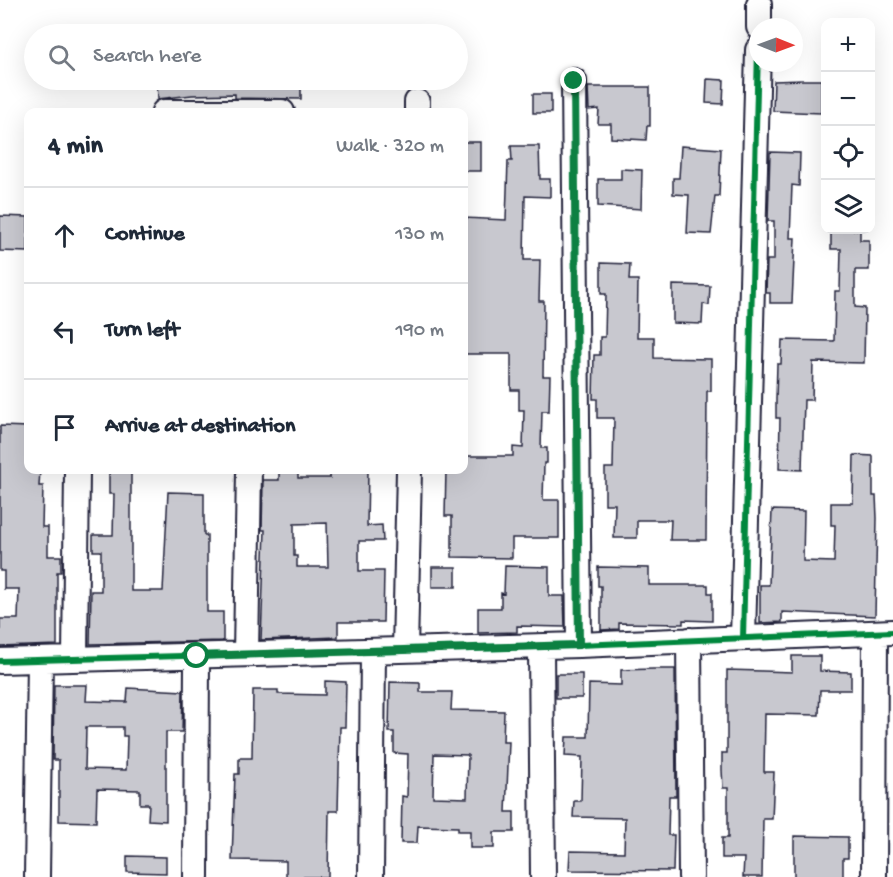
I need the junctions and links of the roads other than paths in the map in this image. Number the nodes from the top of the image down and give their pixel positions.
1 (757, 72) edge
2 (574, 81) dead end
3 (77, 474) edge
4 (249, 474) edge
5 (409, 474) edge
6 (884, 632) edge
7 (742, 638) junction
8 (689, 640) junction
9 (579, 645) junction
10 (541, 647) junction
11 (405, 650) junction
12 (373, 651) junction
13 (246, 654) junction
14 (197, 656) junction
15 (75, 659) junction
16 (40, 660) junction
17 (0, 662) edge
18 (37, 877) edge
19 (196, 877) edge
20 (370, 877) edge
21 (543, 877) edge
22 (691, 877) edge
23 (874, 877) edge

1 - 7 street
2 - 9 street
3 - 15 street
4 - 13 street
5 - 11 street
6 - 7 street
6 - 23 street
7 - 8 street
8 - 9 street
8 - 22 street
9 - 10 street
10 - 11 street
10 - 21 street
11 - 12 street
12 - 13 street
12 - 20 street
13 - 14 street
14 - 15 street
14 - 19 street
15 - 16 street
16 - 17 street
16 - 18 street

